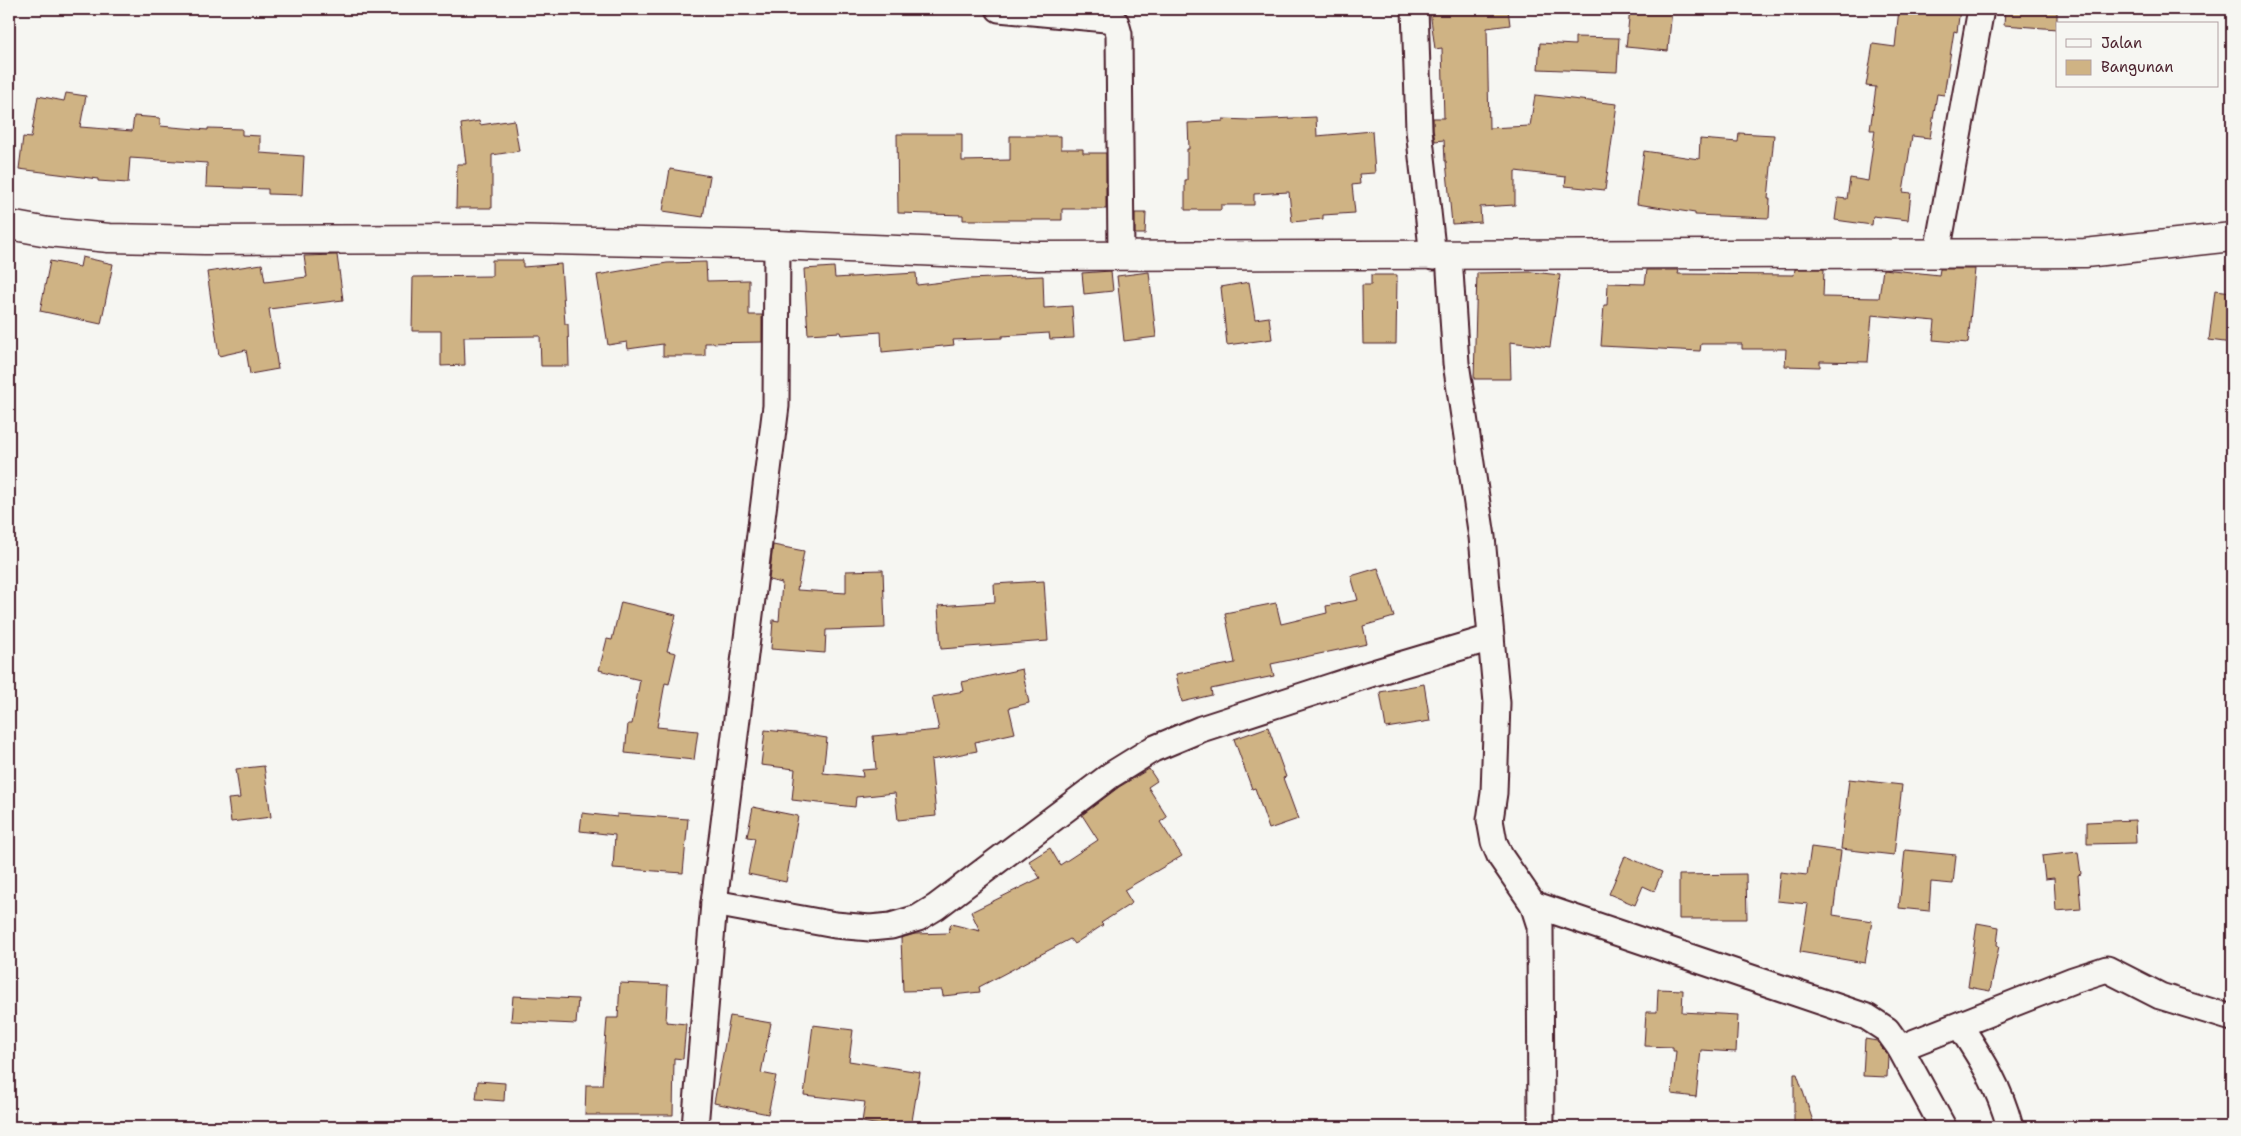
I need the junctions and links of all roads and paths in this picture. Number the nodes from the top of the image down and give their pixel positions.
1 (999, 9) edge
2 (1414, 9) edge
3 (1981, 9) edge
4 (9, 225) edge
5 (2232, 237) edge
6 (777, 245) junction
7 (1938, 253) junction
8 (1121, 256) junction
9 (1441, 256) junction
10 (1491, 638) junction
11 (714, 903) junction
12 (1533, 904) junction
13 (2232, 1018) edge
14 (1960, 1026) junction
15 (1900, 1048) junction
16 (695, 1127) edge
17 (1541, 1127) edge
18 (1943, 1127) edge
19 (2010, 1127) edge

1 - 8 street
2 - 9 street
3 - 7 street
4 - 6 street
5 - 7 street
6 - 8 street
6 - 11 street
7 - 9 street
8 - 9 street
9 - 10 street
10 - 11 street
10 - 12 street
11 - 16 street
12 - 15 street
12 - 17 street
13 - 14 street
14 - 15 street
14 - 19 street
15 - 18 street

